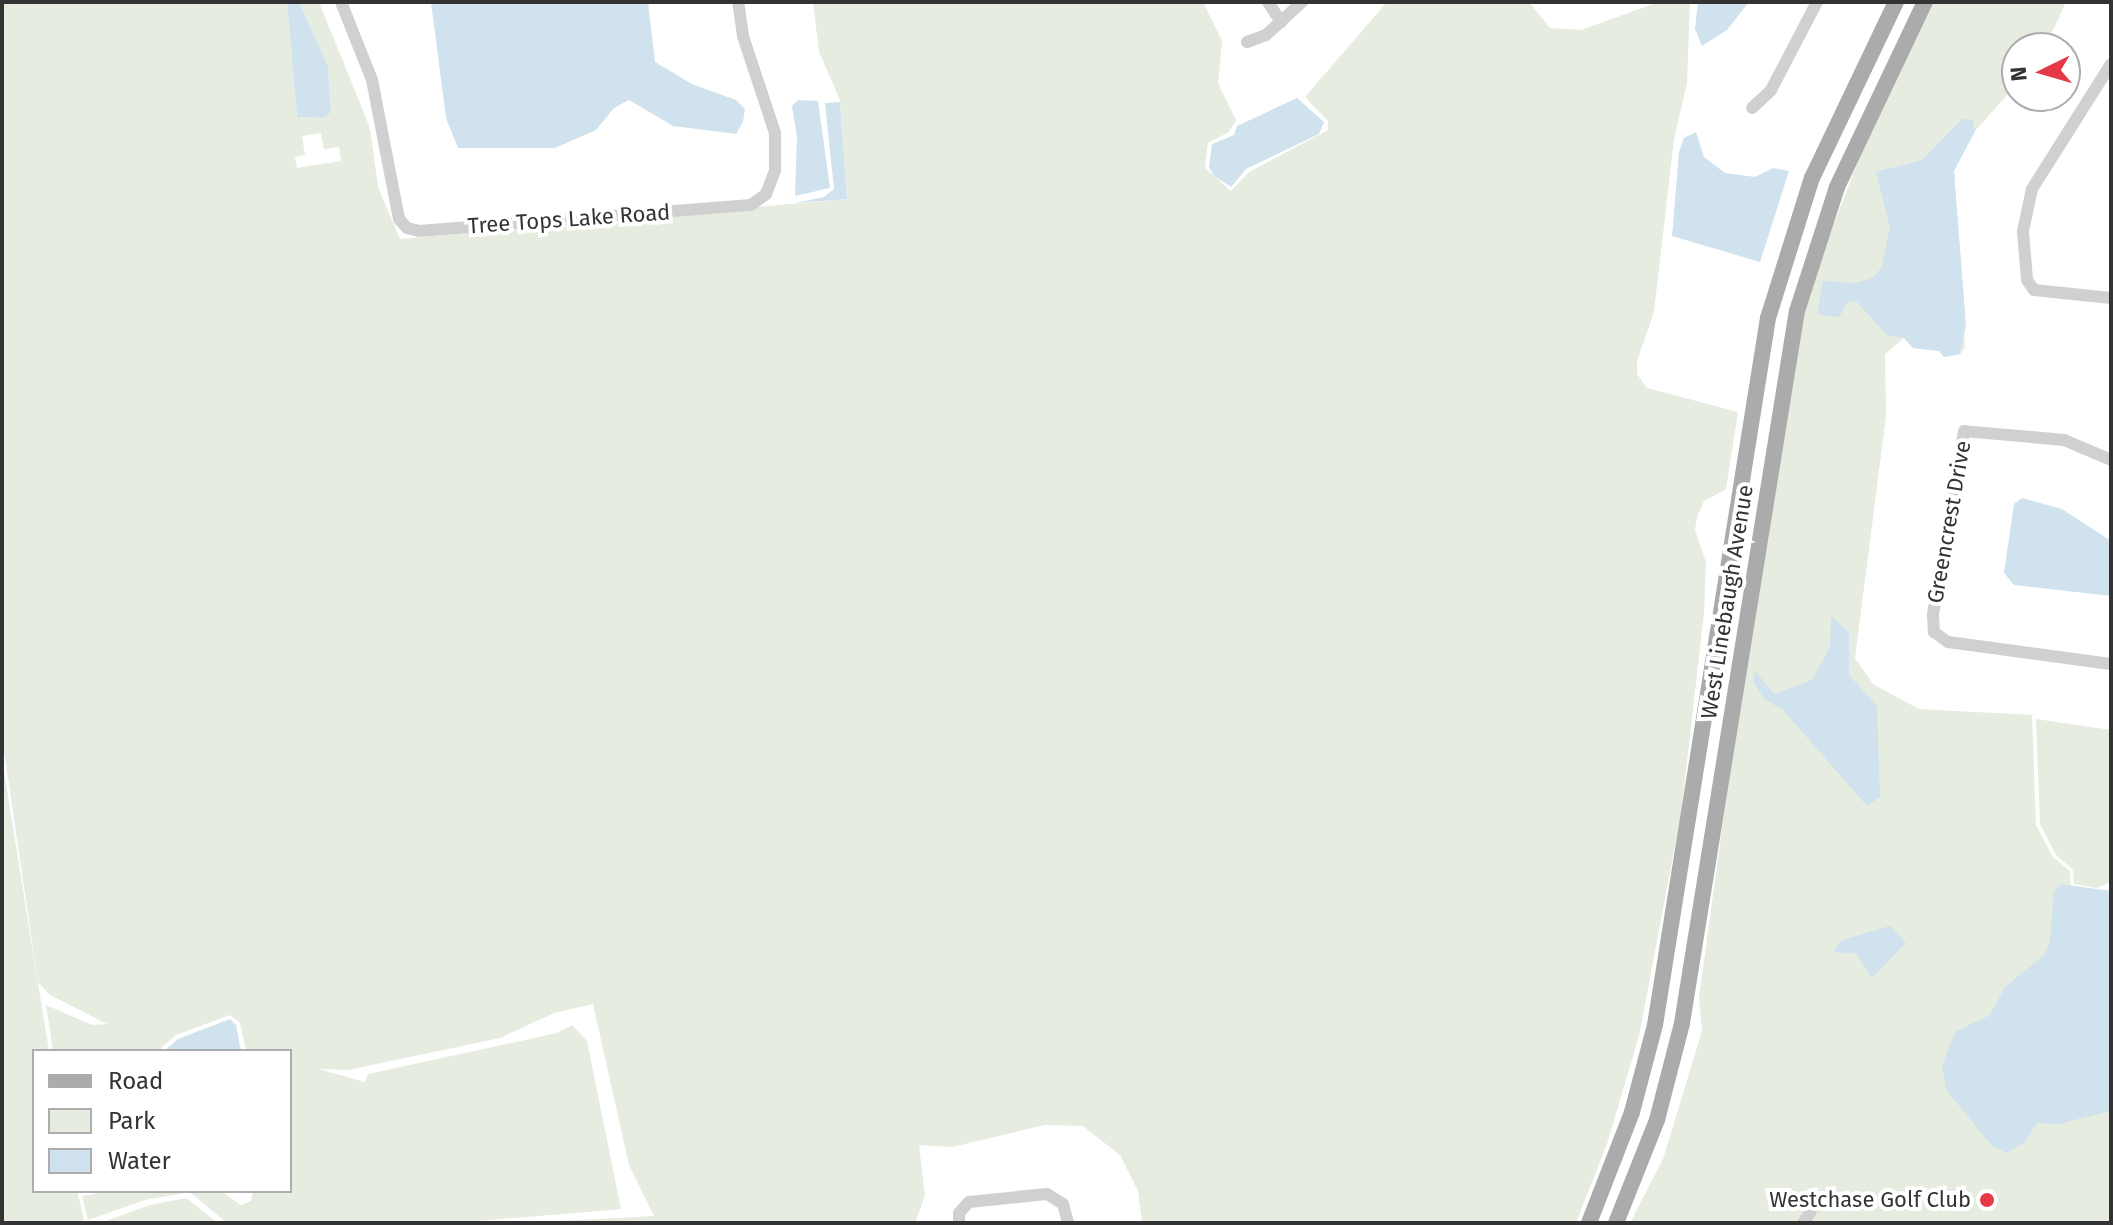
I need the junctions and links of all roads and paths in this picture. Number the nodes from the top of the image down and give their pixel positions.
1 (341, 2) edge
2 (738, 2) edge
3 (1268, 2) edge
4 (1302, 2) edge
5 (1817, 2) edge
6 (1896, 2) edge
7 (1925, 2) edge
8 (1281, 22) junction
9 (1247, 42) dead end
10 (2111, 64) edge
11 (1752, 108) dead end
12 (2111, 298) edge
13 (1766, 330) junction
14 (1791, 336) junction
15 (2111, 460) edge
16 (2111, 664) edge
17 (1811, 1211) dead end
18 (959, 1223) edge
19 (1068, 1223) edge
20 (1589, 1223) edge
21 (1616, 1223) edge
22 (1803, 1223) edge

1 - 2 street, Tree Tops Lake Road
3 - 8 street
4 - 8 street
5 - 11 street
6 - 13 main road, West Linebaugh Avenue
7 - 14 main road, West Linebaugh Avenue
8 - 9 street
10 - 12 street
13 - 14 main road
13 - 20 main road, West Linebaugh Avenue
14 - 21 main road, West Linebaugh Avenue
15 - 16 street, Greencrest Drive
17 - 22 street
18 - 19 street

